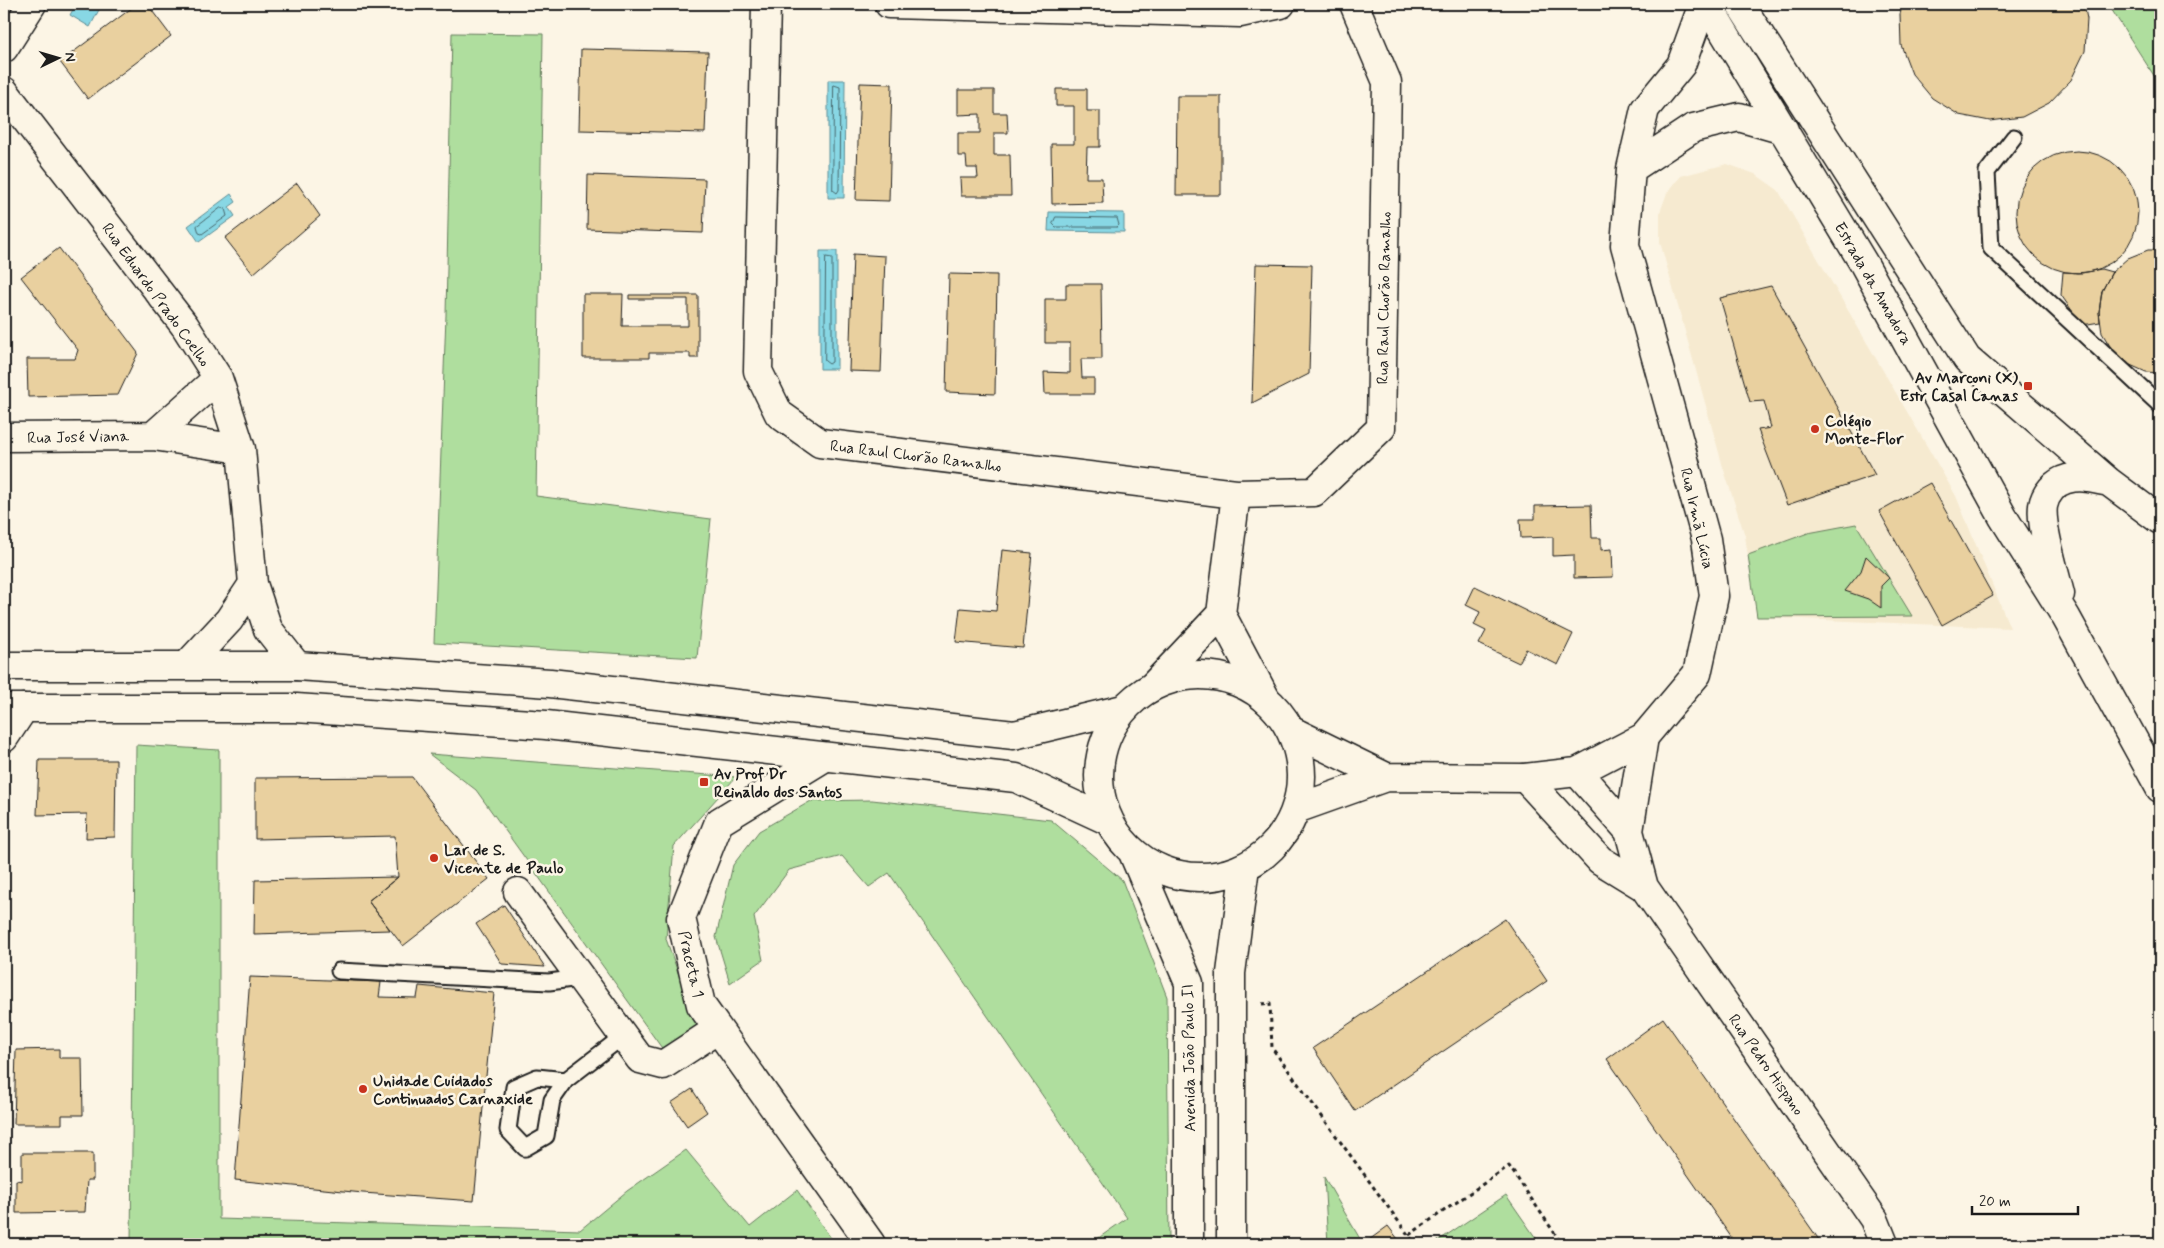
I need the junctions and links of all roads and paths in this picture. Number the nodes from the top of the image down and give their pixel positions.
1 (32, 4) edge
2 (766, 4) edge
3 (890, 4) edge
4 (1281, 4) edge
5 (1354, 4) edge
6 (1703, 4) edge
7 (1707, 4) edge
8 (1740, 4) edge
9 (1244, 8) edge
10 (4, 48) edge
11 (4, 91) edge
12 (1784, 130) junction
13 (2014, 137) dead end
14 (1631, 169) junction
15 (218, 378) junction
16 (2160, 405) edge
17 (153, 436) junction
18 (4, 437) edge
19 (241, 449) junction
20 (2109, 482) junction
21 (1236, 494) junction
22 (2160, 520) edge
23 (253, 584) junction
24 (1221, 614) junction
25 (2066, 616) junction
26 (188, 664) junction
27 (4, 666) edge
28 (297, 666) junction
29 (1154, 685) junction
30 (1266, 699) junction
31 (14, 708) edge
32 (1123, 709) junction
33 (1290, 730) junction
34 (1644, 737) junction
35 (4, 738) edge
36 (825, 757) junction
37 (1577, 772) junction
38 (1386, 777) junction
39 (1525, 778) junction
40 (2160, 788) edge
41 (1296, 809) junction
42 (1109, 821) junction
43 (1629, 831) junction
44 (1133, 853) junction
45 (1245, 867) junction
46 (1644, 887) junction
47 (518, 892) dead end
48 (339, 971) dead end
49 (580, 978) junction
50 (1231, 1004) junction
51 (718, 1029) junction
52 (622, 1037) junction
53 (566, 1080) junction
54 (1409, 1235) junction
55 (871, 1244) edge
56 (1189, 1244) edge
57 (1231, 1244) edge
58 (1415, 1244) edge
59 (1562, 1244) edge
60 (1884, 1244) edge

1 - 10 street
2 - 21 street, Rua Raul Chorão Ramalho
3 - 9 street
4 - 9 street
5 - 21 street, Rua Raul Chorão Ramalho
6 - 14 street, Rua Irmã Lúcia
7 - 12 street, Estrada da Amadora
8 - 20 street
11 - 15 street, Rua Eduardo Prado Coelho
12 - 14 street
12 - 25 street, Estrada da Amadora
13 - 16 lane
14 - 34 street, Rua Irmã Lúcia
15 - 17 street, Rua José Viana
15 - 19 street, Rua Eduardo Prado Coelho
17 - 18 street, Rua José Viana
17 - 19 street, Rua José Viana
19 - 23 street, Rua Eduardo Prado Coelho
20 - 22 street
20 - 25 street
21 - 24 street
23 - 26 street
23 - 28 street, Rua Eduardo Prado Coelho
24 - 29 street
24 - 30 street
25 - 40 street
26 - 27 street
26 - 28 street
28 - 32 street
29 - 30 street, Avenida João Paulo II
29 - 32 street, Avenida João Paulo II
30 - 33 street, Avenida João Paulo II
31 - 35 street
31 - 36 street
32 - 42 street, Avenida João Paulo II
33 - 38 street, Rua Irmã Lúcia
33 - 41 street, Avenida João Paulo II
34 - 37 street, Rua Irmã Lúcia
34 - 43 street
36 - 42 street
36 - 51 street, Praceta 1
37 - 39 street, Rua Irmã Lúcia
37 - 43 street
38 - 39 street, Rua Irmã Lúcia
38 - 41 street, Rua Irmã Lúcia
39 - 46 street
41 - 45 street, Avenida João Paulo II
42 - 44 street, Avenida João Paulo II
43 - 46 street
44 - 45 street, Avenida João Paulo II
44 - 56 street, Avenida João Paulo II
45 - 50 street
46 - 60 street, Rua Pedro Hispano
47 - 49 street
48 - 49 lane
49 - 52 street
50 - 54 path
50 - 57 street
51 - 52 street
51 - 55 street, Praceta 1
52 - 53 lane
53 - 53 lane
54 - 58 path
54 - 59 path

